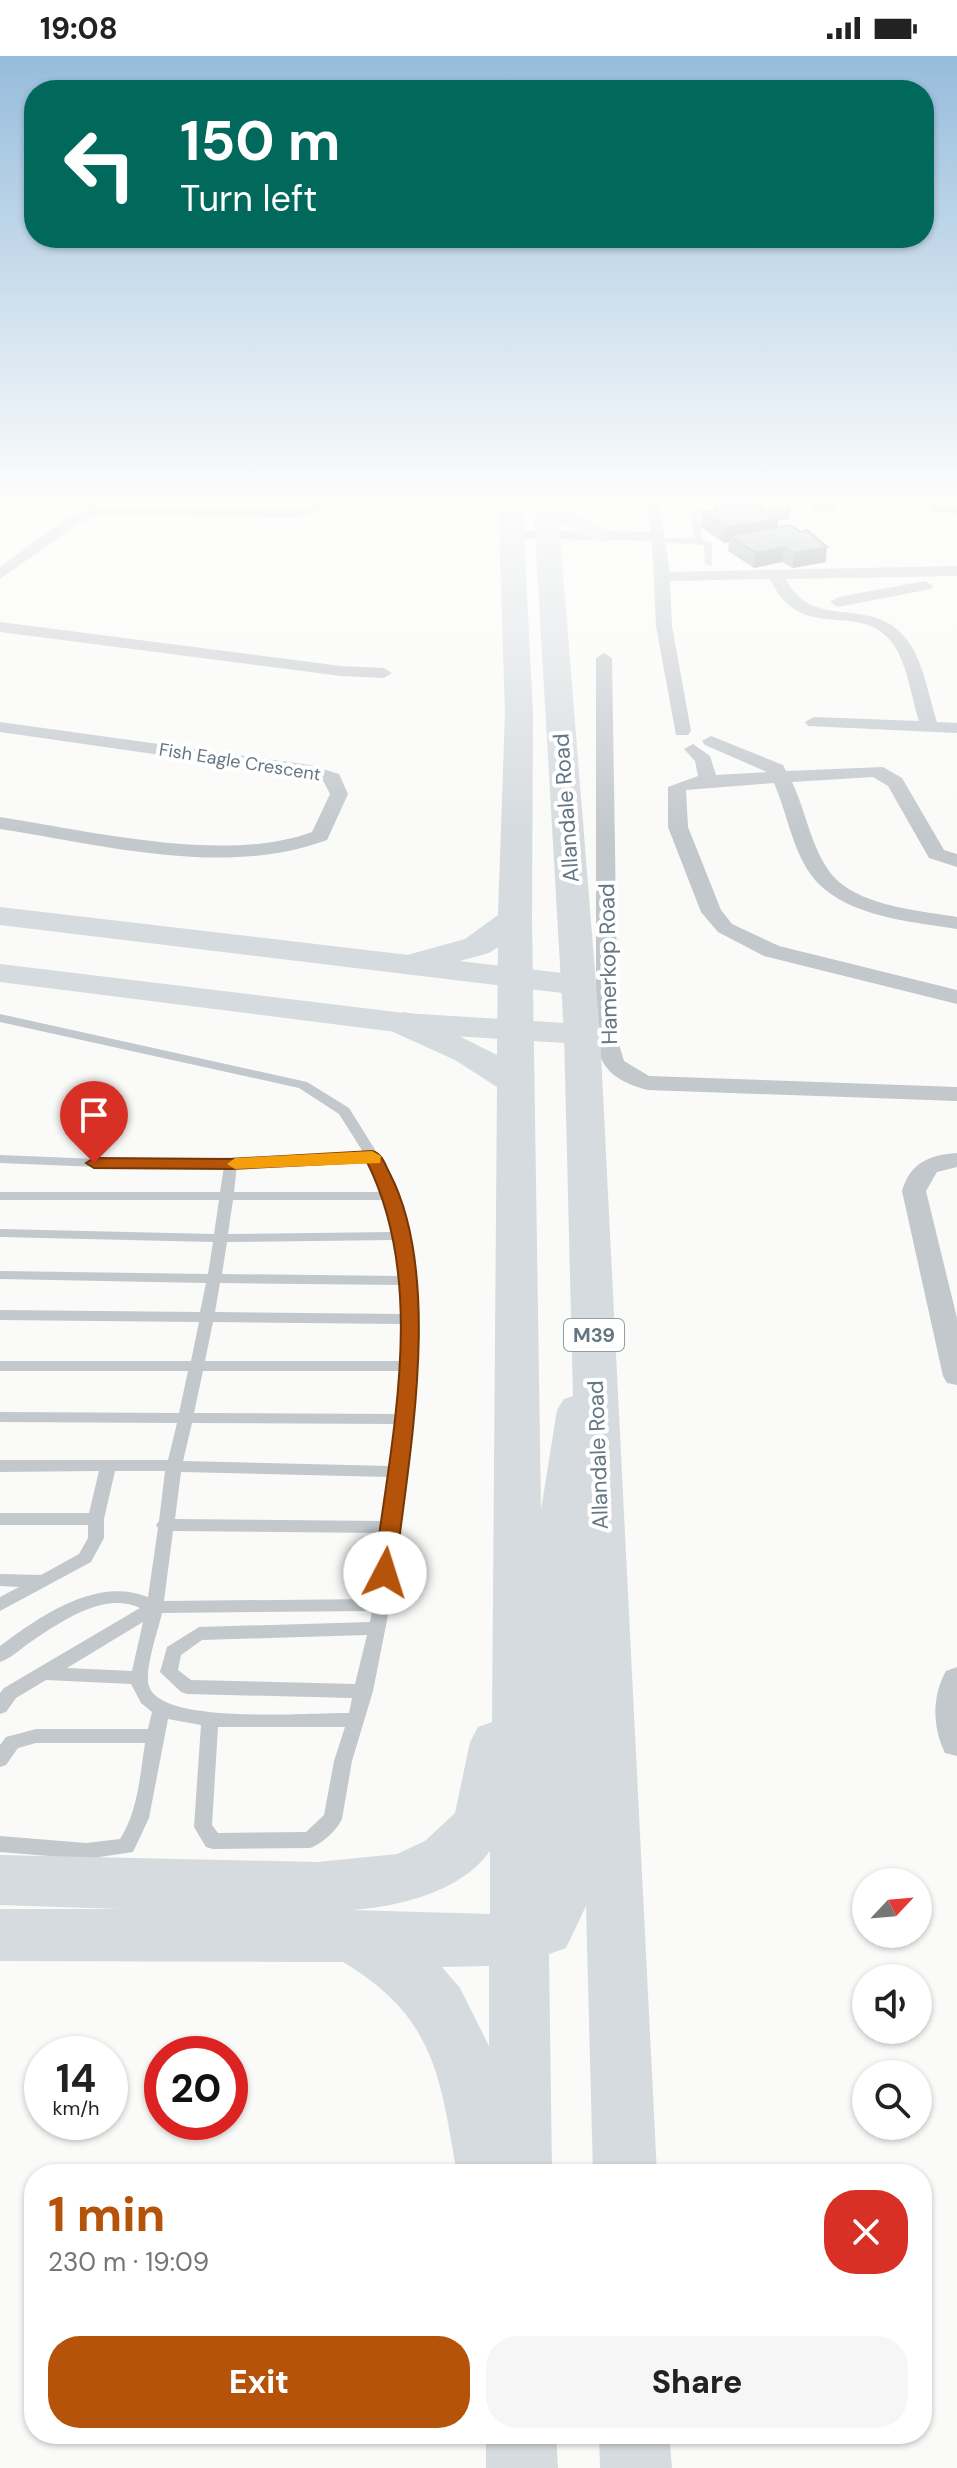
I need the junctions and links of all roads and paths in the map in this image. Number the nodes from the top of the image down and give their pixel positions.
1 (527, 610) edge
2 (542, 610) edge
3 (663, 610) edge
4 (805, 610) edge
5 (828, 610) edge
6 (843, 610) edge
7 (0, 627) edge
8 (604, 658) dead end
9 (384, 673) dead end
10 (814, 722) dead end
11 (0, 727) edge
12 (930, 727) junction
13 (957, 728) edge
14 (702, 745) junction
15 (780, 775) junction
16 (708, 781) junction
17 (0, 823) edge
18 (957, 861) edge
19 (0, 916) edge
20 (515, 919) junction
21 (957, 923) edge
22 (412, 964) junction
23 (0, 973) edge
24 (517, 977) junction
25 (579, 985) junction
26 (957, 997) edge
27 (0, 1018) edge
28 (404, 1023) junction
29 (517, 1029) junction
30 (582, 1034) junction
31 (517, 1084) junction
32 (957, 1094) edge
33 (372, 1156) junction
34 (0, 1159) edge
35 (945, 1162) edge
36 (231, 1164) junction
37 (0, 1196) edge
38 (393, 1196) junction
39 (227, 1199) junction
40 (0, 1233) edge
41 (399, 1236) junction
42 (219, 1238) junction
43 (0, 1275) edge
44 (211, 1280) junction
45 (407, 1281) junction
46 (0, 1315) edge
47 (409, 1319) junction
48 (204, 1320) junction
49 (594, 1338) junction
50 (200, 1365) junction
51 (0, 1366) edge
52 (409, 1366) junction
53 (957, 1376) edge
54 (0, 1417) edge
55 (187, 1417) junction
56 (403, 1419) junction
57 (108, 1465) junction
58 (0, 1466) edge
59 (174, 1466) junction
60 (396, 1472) junction
61 (0, 1519) edge
62 (96, 1519) junction
63 (164, 1525) junction
64 (389, 1527) junction
65 (0, 1580) edge
66 (46, 1581) junction
67 (516, 1600) junction
68 (0, 1605) edge
69 (382, 1605) junction
70 (155, 1607) junction
71 (375, 1628) junction
72 (0, 1655) edge
73 (41, 1673) junction
74 (139, 1678) junction
75 (957, 1680) edge
76 (364, 1691) junction
77 (0, 1707) edge
78 (162, 1710) junction
79 (210, 1720) junction
80 (356, 1720) junction
81 (153, 1736) junction
82 (957, 1743) edge
83 (0, 1760) edge
84 (0, 1844) edge
85 (0, 1880) edge
86 (0, 1935) edge
87 (350, 1936) junction
88 (518, 1939) junction
89 (487, 2164) edge
90 (520, 2164) edge
91 (625, 2164) edge
92 (521, 2444) edge
93 (635, 2444) edge
94 (522, 2468) edge
95 (636, 2468) edge

1 - 20 main road, Allandale Road
2 - 25 main road, Allandale Road / M39
3 - 14 street
4 - 5 street
6 - 12 street
7 - 9 street
8 - 32 street, Hamerkop Road
10 - 12 street
11 - 17 street, Fish Eagle Crescent
12 - 13 street
14 - 15 street
14 - 16 street
15 - 16 street
15 - 18 street
15 - 21 street
16 - 26 street
19 - 22 street
20 - 22 main road
20 - 24 main road, Allandale Road
22 - 24 street
23 - 28 street
24 - 25 street
24 - 29 main road, Allandale Road
25 - 30 main road, Allandale Road / M39
27 - 33 lane
28 - 29 street
28 - 31 main road
29 - 30 street
29 - 31 main road, Allandale Road
30 - 49 main road, Allandale Road / M39
31 - 67 main road, Allandale Road
33 - 36 lane
33 - 38 lane
34 - 36 lane
35 - 53 street
36 - 39 lane
37 - 39 lane
38 - 39 lane
38 - 41 lane
39 - 42 lane
40 - 42 lane
41 - 42 lane
41 - 45 lane
42 - 44 lane
43 - 44 lane
44 - 45 lane
44 - 48 lane
45 - 47 lane
46 - 48 lane
47 - 48 lane
47 - 52 lane
48 - 50 lane
49 - 88 main road
49 - 91 main road, Allandale Road / M39
50 - 51 lane
50 - 52 lane
50 - 55 lane
52 - 56 lane
54 - 55 lane
55 - 56 lane
55 - 59 lane
56 - 60 lane
57 - 58 lane
57 - 59 lane
57 - 62 lane
59 - 60 lane
59 - 63 lane
60 - 64 lane
61 - 62 lane
62 - 66 lane
63 - 64 lane
63 - 70 lane
64 - 69 lane
65 - 66 lane
66 - 68 lane
67 - 85 main road
67 - 88 main road, Allandale Road
69 - 70 lane
69 - 71 lane
70 - 72 lane
70 - 73 lane
70 - 74 lane
71 - 76 lane
71 - 76 lane
73 - 74 lane
73 - 77 lane
74 - 78 lane
75 - 82 street
76 - 80 lane
78 - 79 lane
78 - 81 lane
79 - 80 lane
79 - 80 lane
81 - 83 lane
81 - 84 lane
86 - 87 main road
87 - 88 main road
87 - 89 main road
88 - 90 main road, Allandale Road
92 - 94 main road
93 - 95 main road

